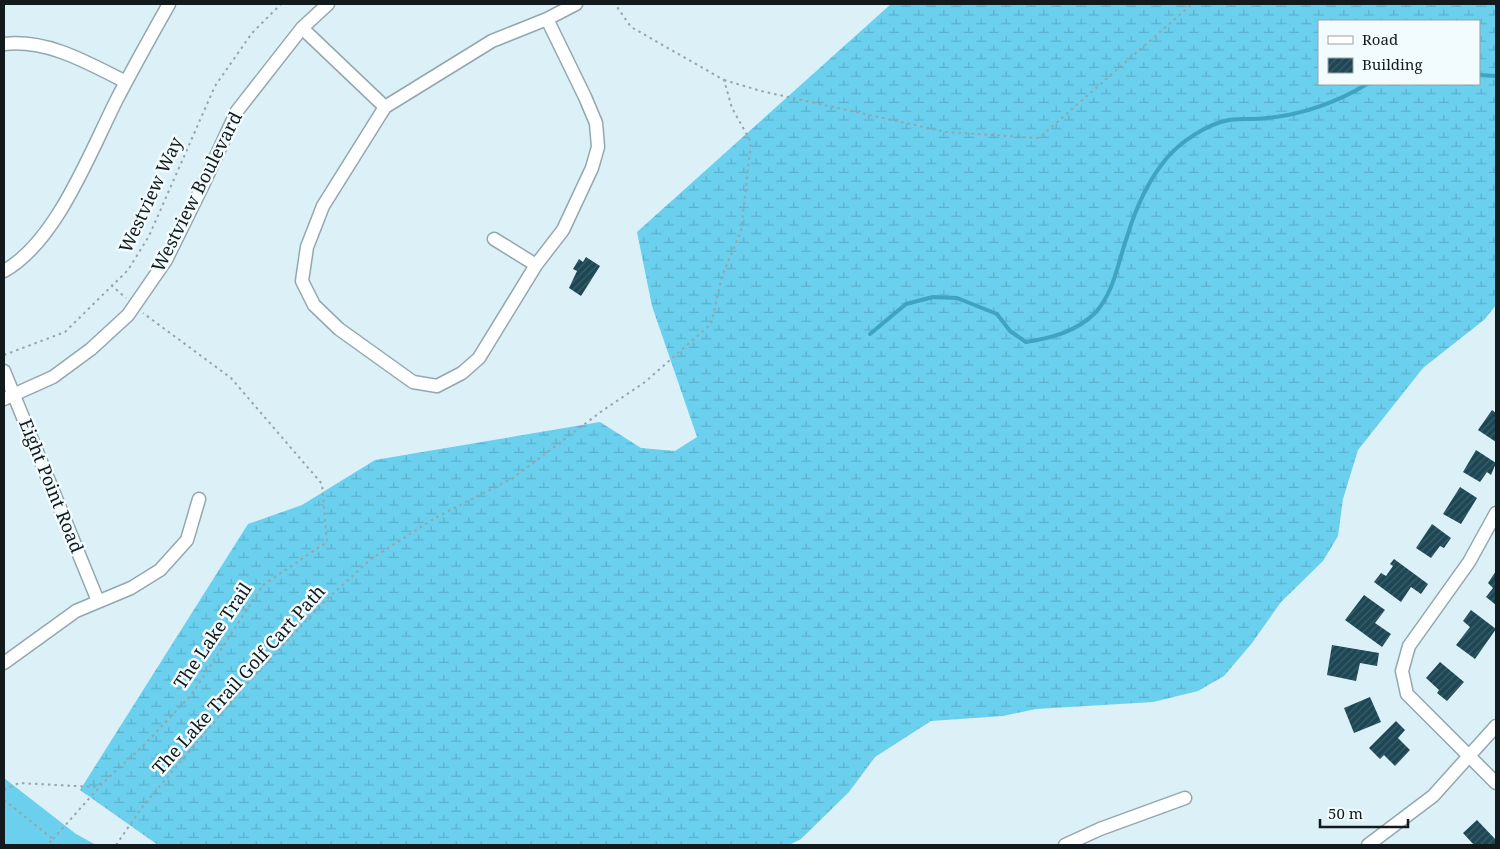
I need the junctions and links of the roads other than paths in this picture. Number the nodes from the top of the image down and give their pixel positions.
1 (169, 4) edge
2 (328, 4) edge
3 (576, 4) edge
4 (547, 19) junction
5 (302, 28) junction
6 (4, 44) edge
7 (126, 82) junction
8 (385, 107) junction
9 (494, 239) dead end
10 (536, 265) junction
11 (4, 271) edge
12 (4, 371) edge
13 (8, 397) edge
14 (199, 499) dead end
15 (1496, 513) edge
16 (98, 602) junction
17 (4, 663) edge
18 (1496, 726) edge
19 (1468, 758) junction
20 (1496, 783) edge
21 (1185, 798) dead end
22 (1065, 845) edge
23 (1368, 845) edge

1 - 7 street
2 - 5 street, Westview Boulevard
3 - 4 street
4 - 8 street
4 - 10 street
5 - 8 street
5 - 13 street, Westview Boulevard
6 - 7 street
7 - 11 street
8 - 10 street
9 - 10 street
12 - 13 street, Eight Point Road
13 - 16 street, Eight Point Road
14 - 16 street
15 - 19 street
16 - 17 street
18 - 19 street
19 - 20 street
19 - 23 street
21 - 22 street

